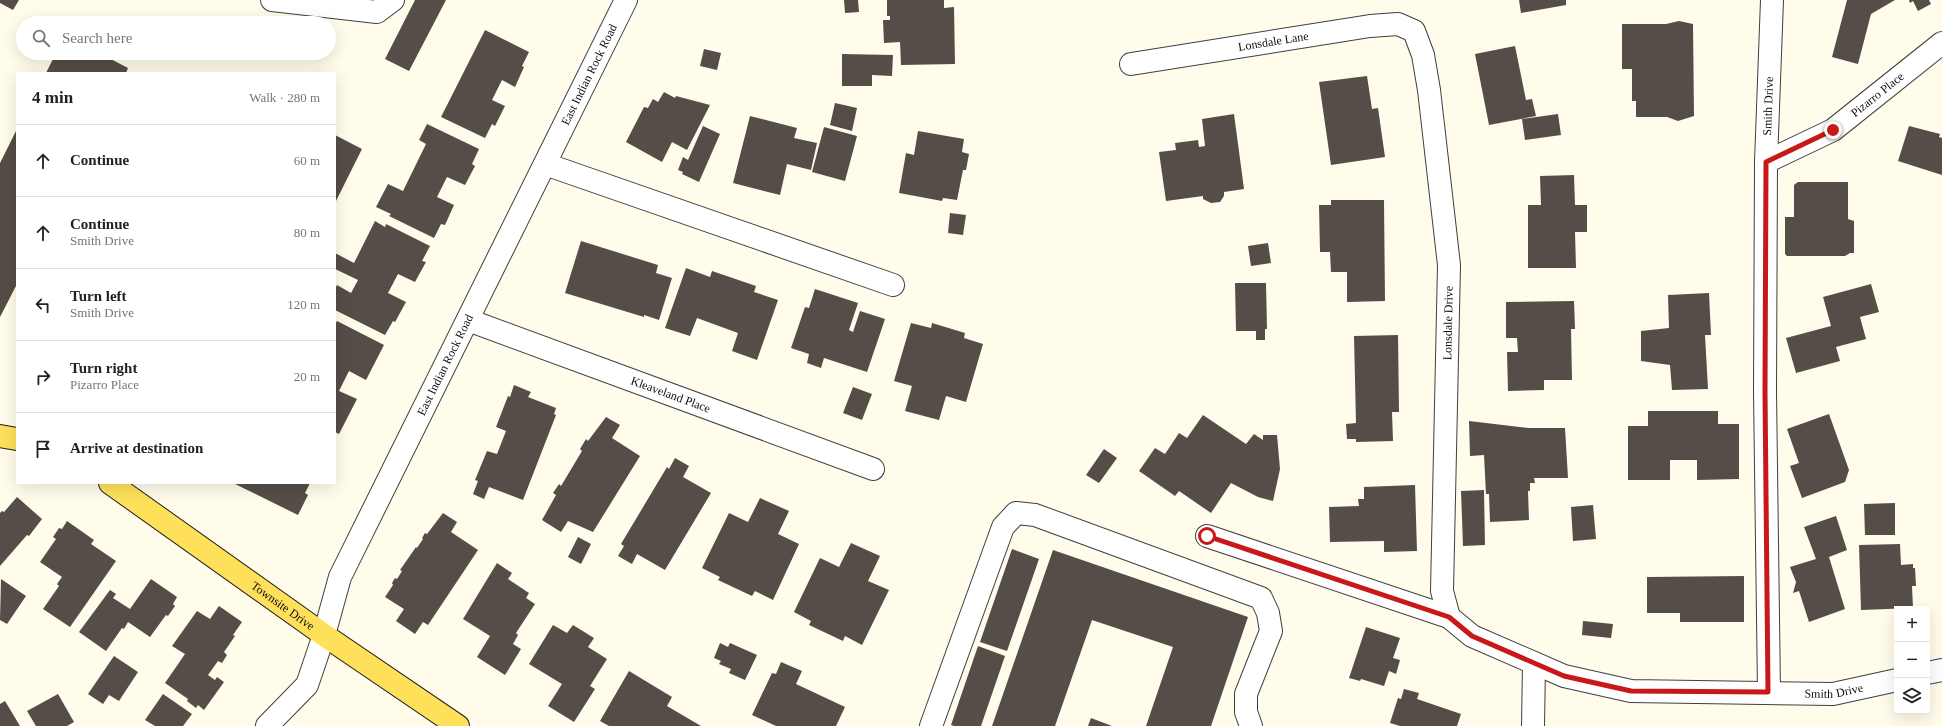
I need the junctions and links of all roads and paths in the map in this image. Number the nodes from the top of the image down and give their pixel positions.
1 (272, 0) edge
2 (393, 0) edge
3 (626, 0) edge
4 (1772, 0) edge
5 (1414, 31) joint
6 (1942, 43) edge
7 (1131, 64) dead end
8 (1766, 162) junction
9 (545, 164) junction
10 (893, 285) dead end
11 (468, 320) junction
12 (0, 436) edge
13 (16, 439) edge
14 (873, 469) dead end
15 (111, 484) edge
16 (1207, 536) dead end
17 (1449, 617) junction
18 (324, 636) junction
19 (1534, 663) junction
20 (1942, 670) edge
21 (1930, 672) edge
22 (1894, 681) edge
23 (1768, 692) junction
24 (267, 726) edge
25 (458, 726) edge
26 (931, 726) edge
27 (1250, 726) edge
28 (1533, 726) edge

1 - 2 street
3 - 9 street, East Indian Rock Road
4 - 8 street, Smith Drive
5 - 7 street, Lonsdale Lane
5 - 17 street, Lonsdale Drive
6 - 8 street, Pizarro Place
8 - 23 street, Smith Drive
9 - 10 street
9 - 11 street, East Indian Rock Road
11 - 14 street, Kleaveland Place
11 - 18 street, East Indian Rock Road
12 - 13 main road
15 - 18 main road, Townsite Drive
16 - 17 street
17 - 19 street, Smith Drive
18 - 24 street, East Indian Rock Road
18 - 25 main road, Townsite Drive
19 - 23 street, Smith Drive
19 - 28 street
20 - 21 street
22 - 23 street, Smith Drive
26 - 27 street

